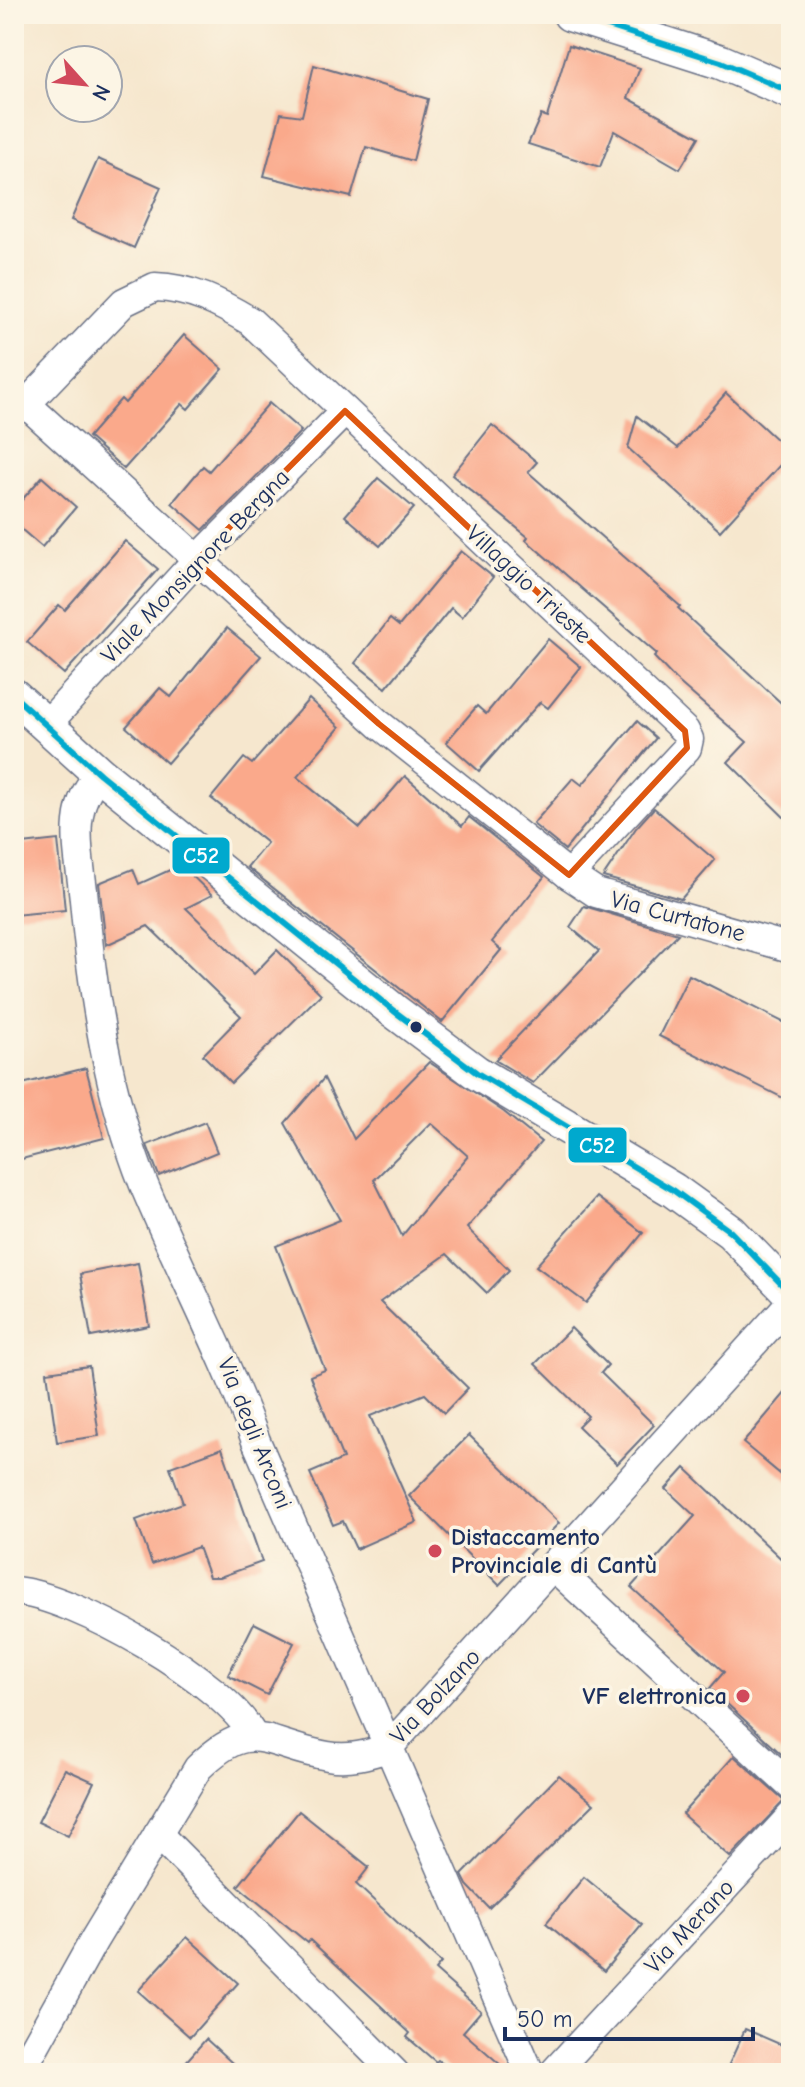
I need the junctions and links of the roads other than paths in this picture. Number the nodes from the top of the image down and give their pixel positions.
1 (570, 14) edge
2 (791, 92) edge
3 (345, 411) junction
4 (196, 561) junction
5 (14, 696) edge
6 (48, 723) junction
7 (100, 774) junction
8 (569, 875) junction
9 (791, 948) edge
10 (791, 1294) edge
11 (791, 1302) edge
12 (553, 1566) junction
13 (14, 1591) edge
14 (253, 1736) junction
15 (388, 1748) junction
16 (791, 1786) edge
17 (791, 1816) edge
18 (158, 1834) junction
19 (550, 2072) edge
20 (20, 2073) edge
21 (395, 2073) edge

1 - 2 street
3 - 4 street, Viale Monsignore Bergna
3 - 4 street, Villaggio Trieste
3 - 8 street, Villaggio Trieste
4 - 6 street, Viale Monsignore Bergna
4 - 8 street, Villaggio Trieste
5 - 6 street
6 - 7 street
7 - 10 street
7 - 15 street, Via degli Arconi
8 - 9 street, Via Curtatone
11 - 12 street, Via Bolzano
12 - 15 street, Via Bolzano
12 - 16 street
13 - 14 street
14 - 15 street, Via Bolzano
14 - 18 street
15 - 19 street, Via degli Arconi
17 - 19 street, Via Merano
18 - 20 street
18 - 21 street

